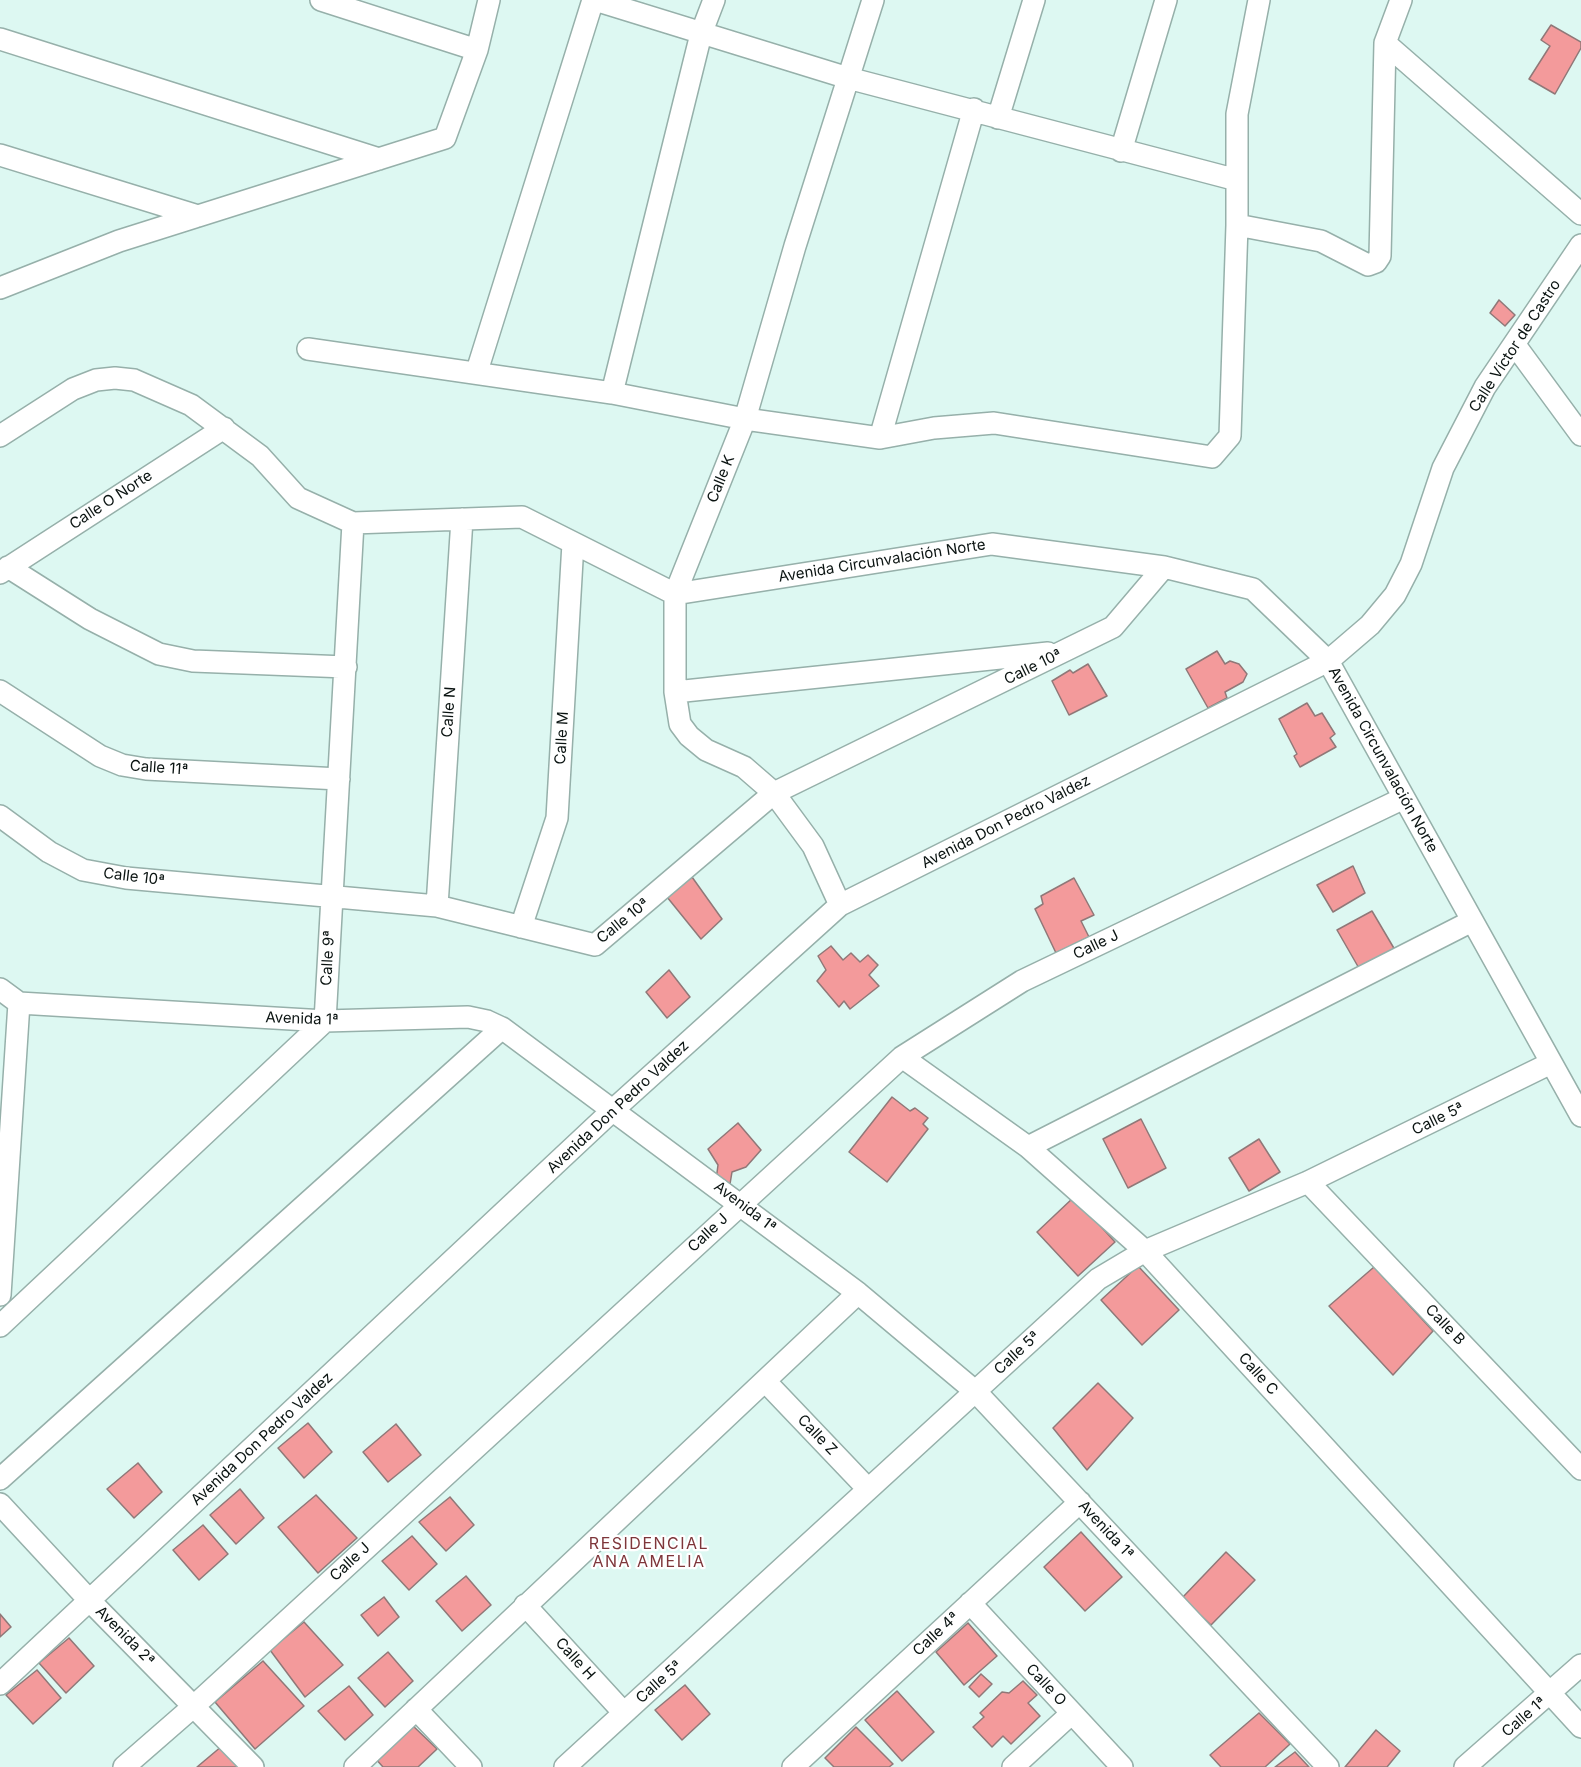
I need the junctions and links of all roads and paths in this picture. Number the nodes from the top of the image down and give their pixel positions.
1 (321, 0) edge
2 (489, 0) edge
3 (594, 0) edge
4 (714, 0) edge
5 (873, 0) edge
6 (1034, 0) edge
7 (1166, 0) edge
8 (1260, 0) edge
9 (1401, 0) edge
10 (702, 34) junction
11 (0, 39) edge
12 (1385, 43) junction
13 (477, 50) junction
14 (848, 78) junction
15 (974, 109) junction
16 (998, 118) junction
17 (1121, 151) junction
18 (0, 155) edge
19 (379, 159) junction
20 (1237, 180) junction
21 (1581, 214) edge
22 (198, 216) junction
23 (1237, 225) junction
24 (1581, 245) edge
25 (0, 288) edge
26 (1515, 345) junction
27 (308, 349) dead end
28 (477, 371) junction
29 (612, 393) junction
30 (745, 419) junction
31 (224, 428) junction
32 (1581, 435) edge
33 (0, 436) edge
34 (880, 438) junction
35 (462, 519) junction
36 (354, 523) junction
37 (573, 543) junction
38 (1164, 567) junction
39 (4, 570) edge
40 (675, 594) junction
41 (1064, 652) junction
42 (1328, 661) junction
43 (346, 667) junction
44 (0, 691) edge
45 (675, 692) junction
46 (339, 778) junction
47 (774, 794) junction
48 (1404, 798) junction
49 (0, 816) edge
50 (332, 897) junction
51 (840, 905) junction
52 (437, 906) junction
53 (1473, 921) junction
54 (521, 927) junction
55 (0, 989) edge
56 (19, 1003) junction
57 (325, 1021) junction
58 (502, 1028) junction
59 (902, 1057) junction
60 (1551, 1063) junction
61 (614, 1110) junction
62 (1581, 1116) edge
63 (1028, 1147) junction
64 (1308, 1182) junction
65 (740, 1203) junction
66 (1145, 1251) junction
67 (858, 1293) junction
68 (0, 1295) edge
69 (0, 1326) edge
70 (765, 1381) junction
71 (976, 1392) junction
72 (1581, 1469) edge
73 (0, 1479) edge
74 (868, 1489) junction
75 (1080, 1502) junction
76 (0, 1504) edge
77 (90, 1600) junction
78 (970, 1603) junction
79 (525, 1605) junction
80 (1581, 1665) edge
81 (0, 1684) edge
82 (1549, 1695) junction
83 (194, 1706) junction
84 (416, 1709) junction
85 (624, 1713) junction
86 (1072, 1713) junction
87 (1581, 1728) edge
88 (124, 1767) edge
89 (253, 1767) edge
90 (355, 1767) edge
91 (471, 1767) edge
92 (565, 1767) edge
93 (793, 1767) edge
94 (1013, 1767) edge
95 (1122, 1767) edge
96 (1328, 1767) edge
97 (1465, 1767) edge

1 - 13 street
2 - 13 street
3 - 10 street
3 - 28 street
4 - 10 street
5 - 14 street, Calle K
6 - 16 street
7 - 17 street
8 - 20 street
9 - 12 street
10 - 14 street
10 - 29 street
11 - 19 street
12 - 21 street
12 - 23 street
13 - 19 street
14 - 15 street
14 - 30 street, Calle K
15 - 16 street
15 - 34 street
16 - 17 street
17 - 20 street
18 - 22 street
19 - 22 street
20 - 23 street
22 - 25 street
23 - 34 street
24 - 26 street, Calle Víctor de Castro
26 - 32 street
26 - 42 street, Calle Víctor de Castro
27 - 28 street
28 - 29 street
29 - 30 street
30 - 34 street
30 - 40 street, Calle K
31 - 33 street
31 - 36 street
31 - 39 street, Calle O Norte
35 - 36 street
35 - 37 street
35 - 52 street, Calle N
36 - 43 street, Calle 9ª
37 - 40 street
37 - 54 street, Calle M
38 - 40 street, Avenida Circunvalación Norte
38 - 41 street, Calle 10ª
38 - 42 street, Avenida Circunvalación Norte
39 - 43 street
40 - 45 street, Calle K
41 - 45 street
41 - 47 street, Calle 10ª
42 - 48 street, Avenida Circunvalación Norte
42 - 51 street, Avenida Don Pedro Valdez
43 - 46 street, Calle 9ª
44 - 46 street, Calle 11ª
45 - 47 street, Calle K
46 - 50 street, Calle 9ª
47 - 51 street, Calle K
47 - 54 street, Calle 10ª
48 - 53 street, Avenida Circunvalación Norte
48 - 59 street, Calle J
49 - 50 street, Calle 10ª
50 - 52 street, Calle 10ª
50 - 57 street, Calle 9ª
51 - 61 street, Avenida Don Pedro Valdez
52 - 54 street, Calle 10ª
53 - 60 street, Avenida Circunvalación Norte
53 - 63 street
55 - 56 street
56 - 57 street, Avenida 1ª
56 - 68 street
57 - 58 street, Avenida 1ª
57 - 69 street
58 - 61 street, Avenida 1ª
58 - 73 street
59 - 63 street, Calle C
59 - 65 street, Calle J
60 - 62 street, Avenida Circunvalación Norte
60 - 64 street, Calle 5ª
61 - 65 street, Avenida 1ª
61 - 77 street, Avenida Don Pedro Valdez
63 - 66 street, Calle C
64 - 66 street, Calle 5ª
64 - 72 street, Calle B
65 - 67 street, Avenida 1ª
65 - 83 street, Calle J
66 - 71 street, Calle 5ª
66 - 82 street, Calle C
67 - 70 street
67 - 71 street, Avenida 1ª
70 - 74 street, Calle Z
70 - 79 street
71 - 74 street, Calle 5ª
71 - 75 street, Avenida 1ª
74 - 85 street, Calle 5ª
75 - 78 street, Calle 4ª
75 - 96 street, Avenida 1ª
76 - 77 street, Avenida 2ª
77 - 81 street, Avenida Don Pedro Valdez
77 - 83 street, Avenida 2ª
78 - 86 street, Calle O
78 - 93 street, Calle 4ª
79 - 84 street
79 - 85 street, Calle H
80 - 82 street, Calle 1ª
82 - 87 street, Calle C
82 - 97 street, Calle 1ª
83 - 88 street, Calle J
83 - 89 street, Avenida 2ª
84 - 90 street
84 - 91 street
85 - 92 street, Calle 5ª
86 - 94 street
86 - 95 street, Calle O

